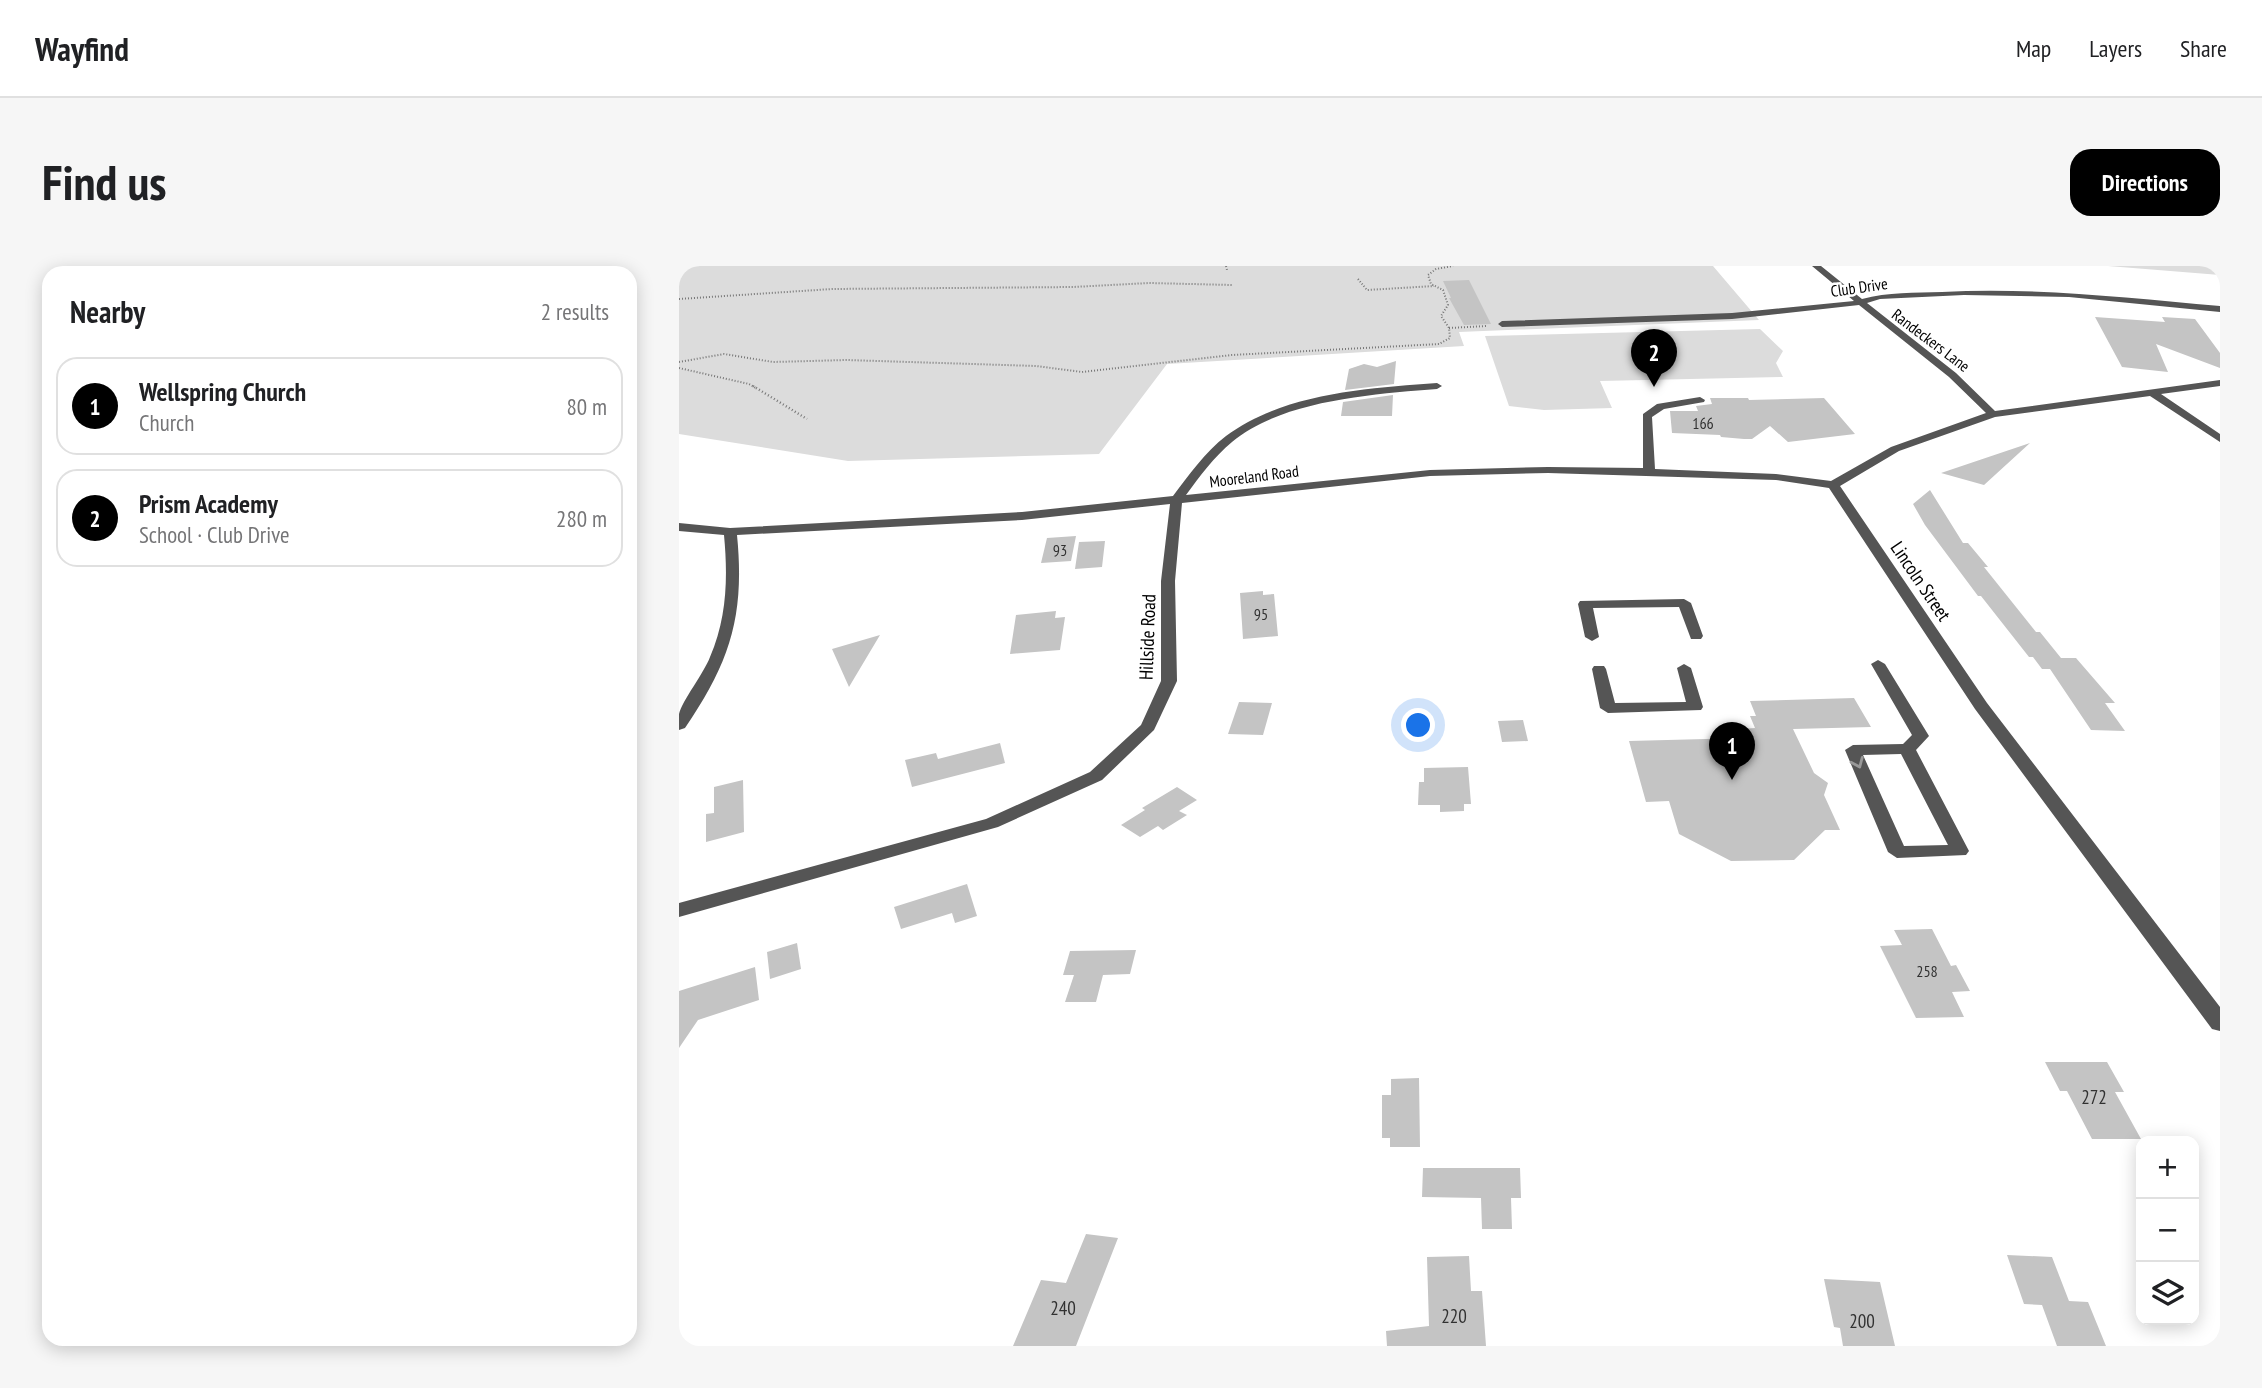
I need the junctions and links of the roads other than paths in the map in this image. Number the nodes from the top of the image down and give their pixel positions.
1 (1816, 266) edge
2 (1858, 303) junction
3 (2220, 309) edge
4 (1502, 324) road end
5 (2220, 383) edge
6 (1437, 386) dead end
7 (2154, 394) junction
8 (1700, 400) dead end
9 (1993, 414) junction
10 (2220, 439) edge
11 (1649, 472) junction
12 (1833, 485) junction
13 (1176, 501) junction
14 (679, 527) edge
15 (730, 532) junction
16 (1696, 635) dead end
17 (1592, 637) dead end
18 (1878, 664) dead end
19 (1684, 668) dead end
20 (1599, 669) dead end
21 (679, 725) edge
22 (1907, 749) junction
23 (679, 910) edge
24 (2220, 1023) edge

1 - 2 street, Randeckers Lane
2 - 3 street, Club Drive
2 - 4 street, Club Drive
2 - 9 street, Randeckers Lane
5 - 7 street
6 - 13 street, Hillside Road
7 - 9 street
7 - 10 street
8 - 11 street
9 - 12 street
11 - 12 street, Mooreland Road
11 - 13 street, Mooreland Road
12 - 24 street, Lincoln Street
13 - 15 street, Mooreland Road
13 - 23 street, Hillside Road
14 - 15 street, Mooreland Road
15 - 21 street
16 - 17 street
18 - 22 street
19 - 20 street
22 -> 22 street

